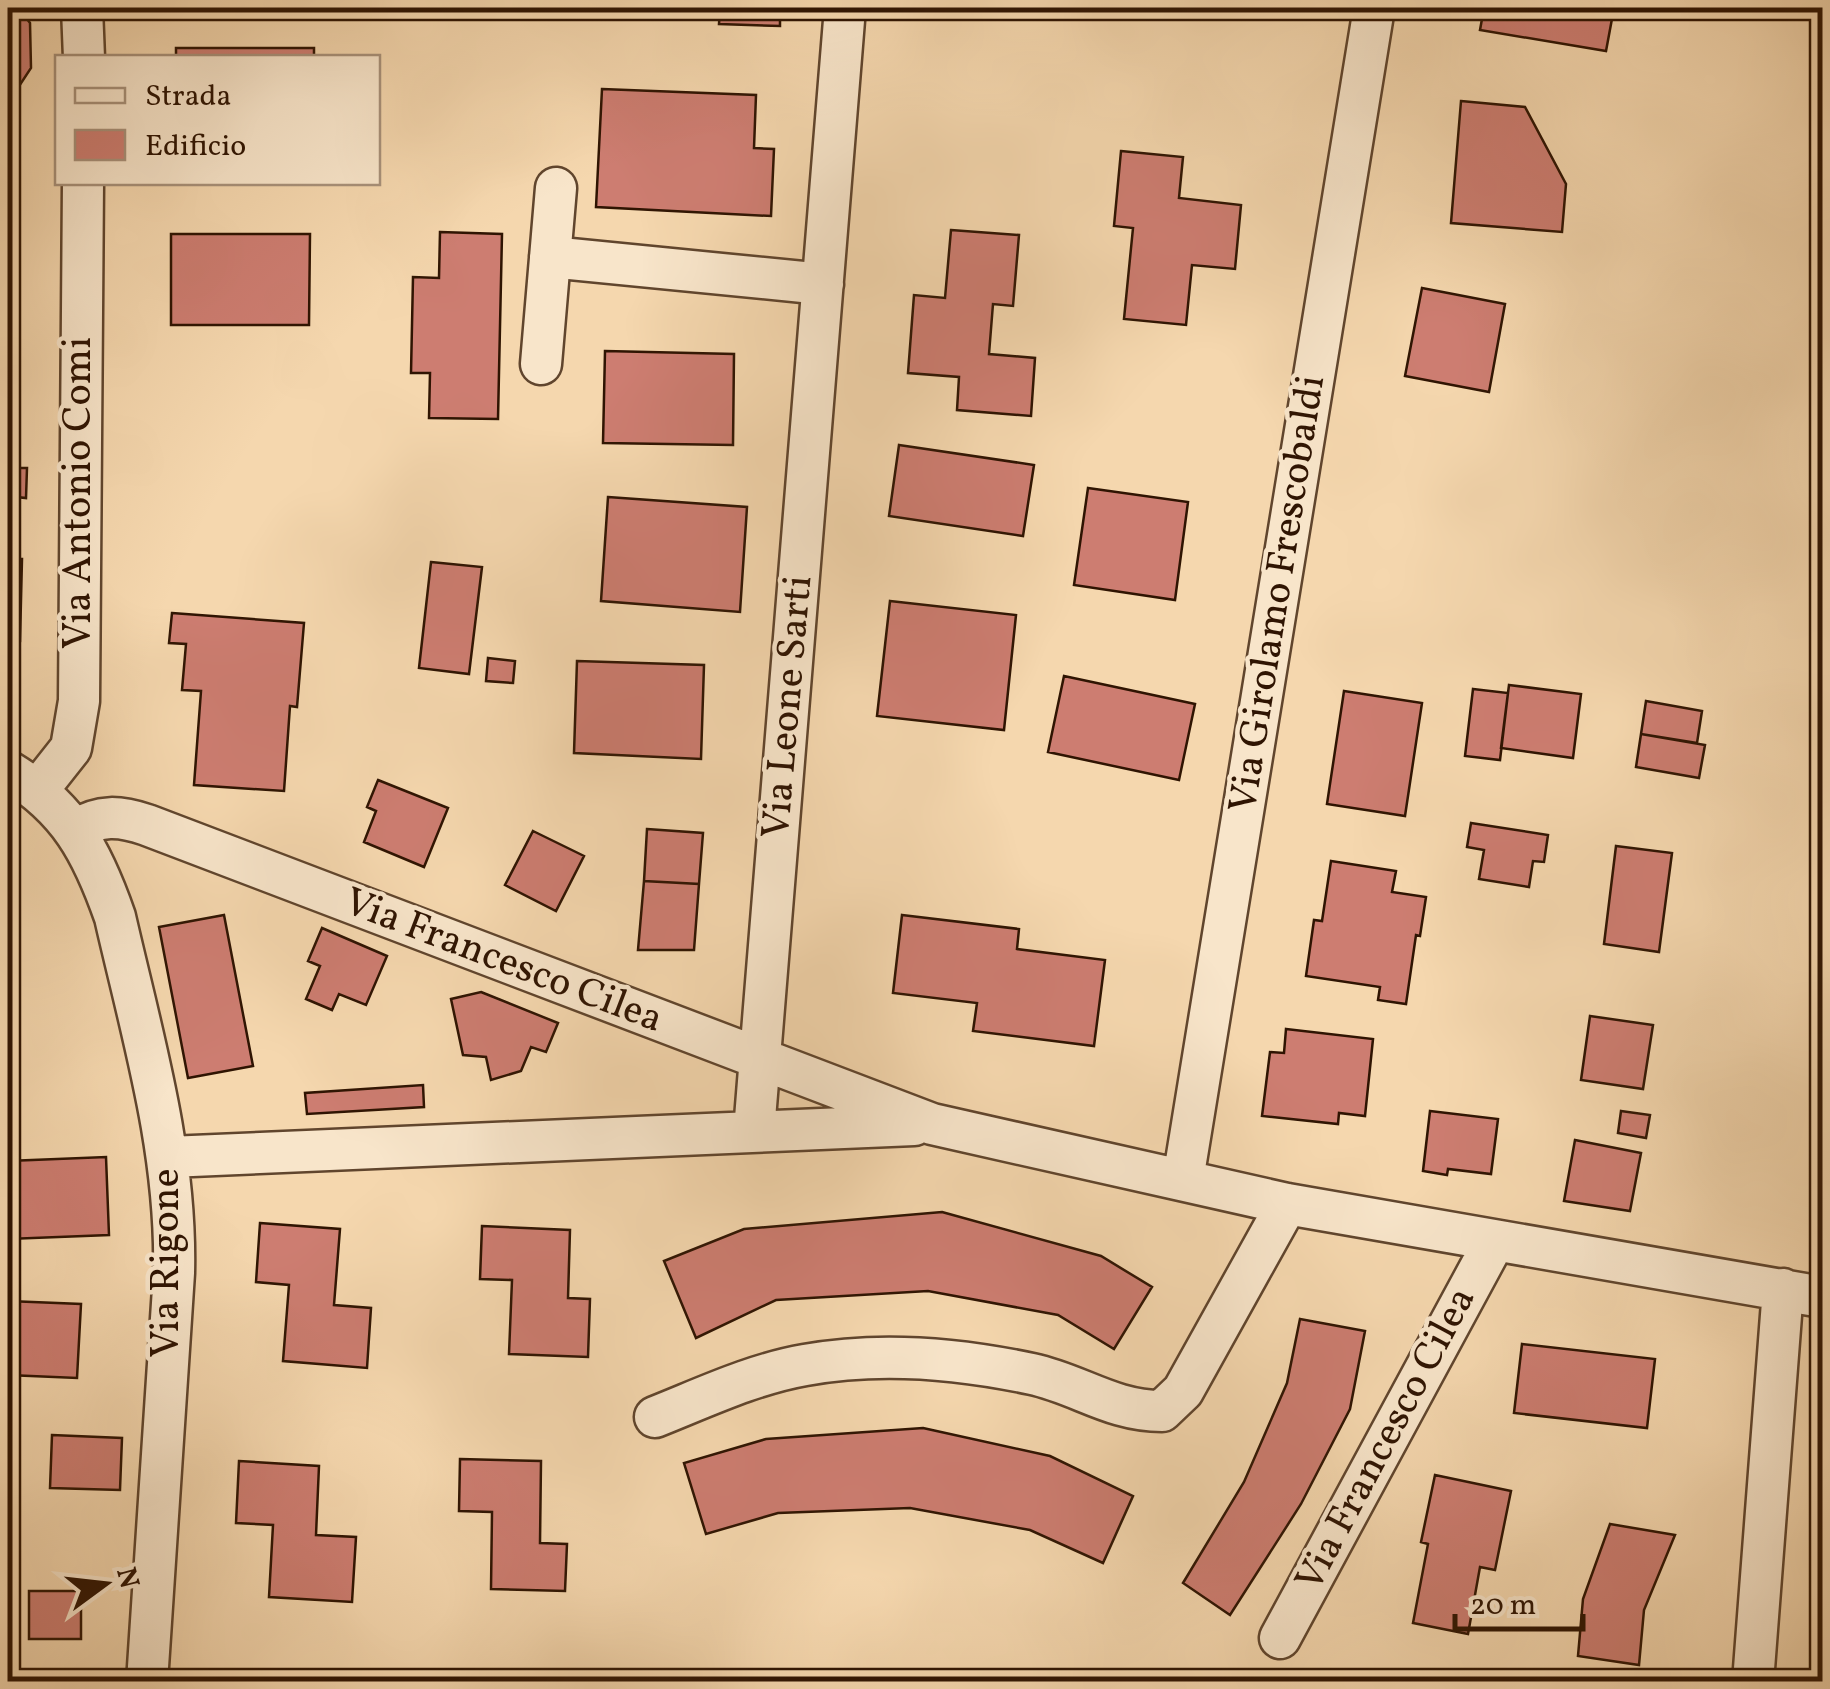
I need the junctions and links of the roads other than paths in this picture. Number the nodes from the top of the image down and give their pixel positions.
1 (82, 8) edge
2 (845, 8) edge
3 (1374, 8) edge
4 (84, 55) edge
5 (83, 185) edge
6 (556, 188) dead end
7 (550, 257) junction
8 (823, 284) junction
9 (541, 364) dead end
10 (22, 781) edge
11 (75, 830) junction
12 (760, 1061) junction
13 (932, 1124) junction
14 (754, 1131) junction
15 (168, 1157) junction
16 (1183, 1180) junction
17 (1287, 1204) junction
18 (1494, 1242) junction
19 (1783, 1290) junction
20 (1822, 1297) edge
21 (654, 1417) dead end
22 (1280, 1638) dead end
23 (147, 1682) edge
24 (1753, 1682) edge

1 - 4 street
2 - 8 street, Via Leone Sarti
3 - 16 street, Via Girolamo Frescobaldi
5 - 10 street, Via Antonio Comi
6 - 7 street
7 - 8 street
7 - 9 street
8 - 12 street, Via Leone Sarti
10 - 11 street, Via Rigone
11 - 12 street, Via Francesco Cilea
11 - 15 street, Via Rigone
12 - 13 street, Via Francesco Cilea
12 - 14 street, Via Leone Sarti
13 - 14 street, Via Francesco Cilea
13 - 16 street, Via Francesco Cilea
14 - 15 street, Via Francesco Cilea
15 - 23 street, Via Rigone
16 - 17 street, Via Francesco Cilea
17 - 18 street, Via Francesco Cilea
17 - 21 street
18 - 19 street, Via Francesco Cilea
18 - 22 street, Via Francesco Cilea
19 - 20 street, Via Francesco Cilea
19 - 24 street

